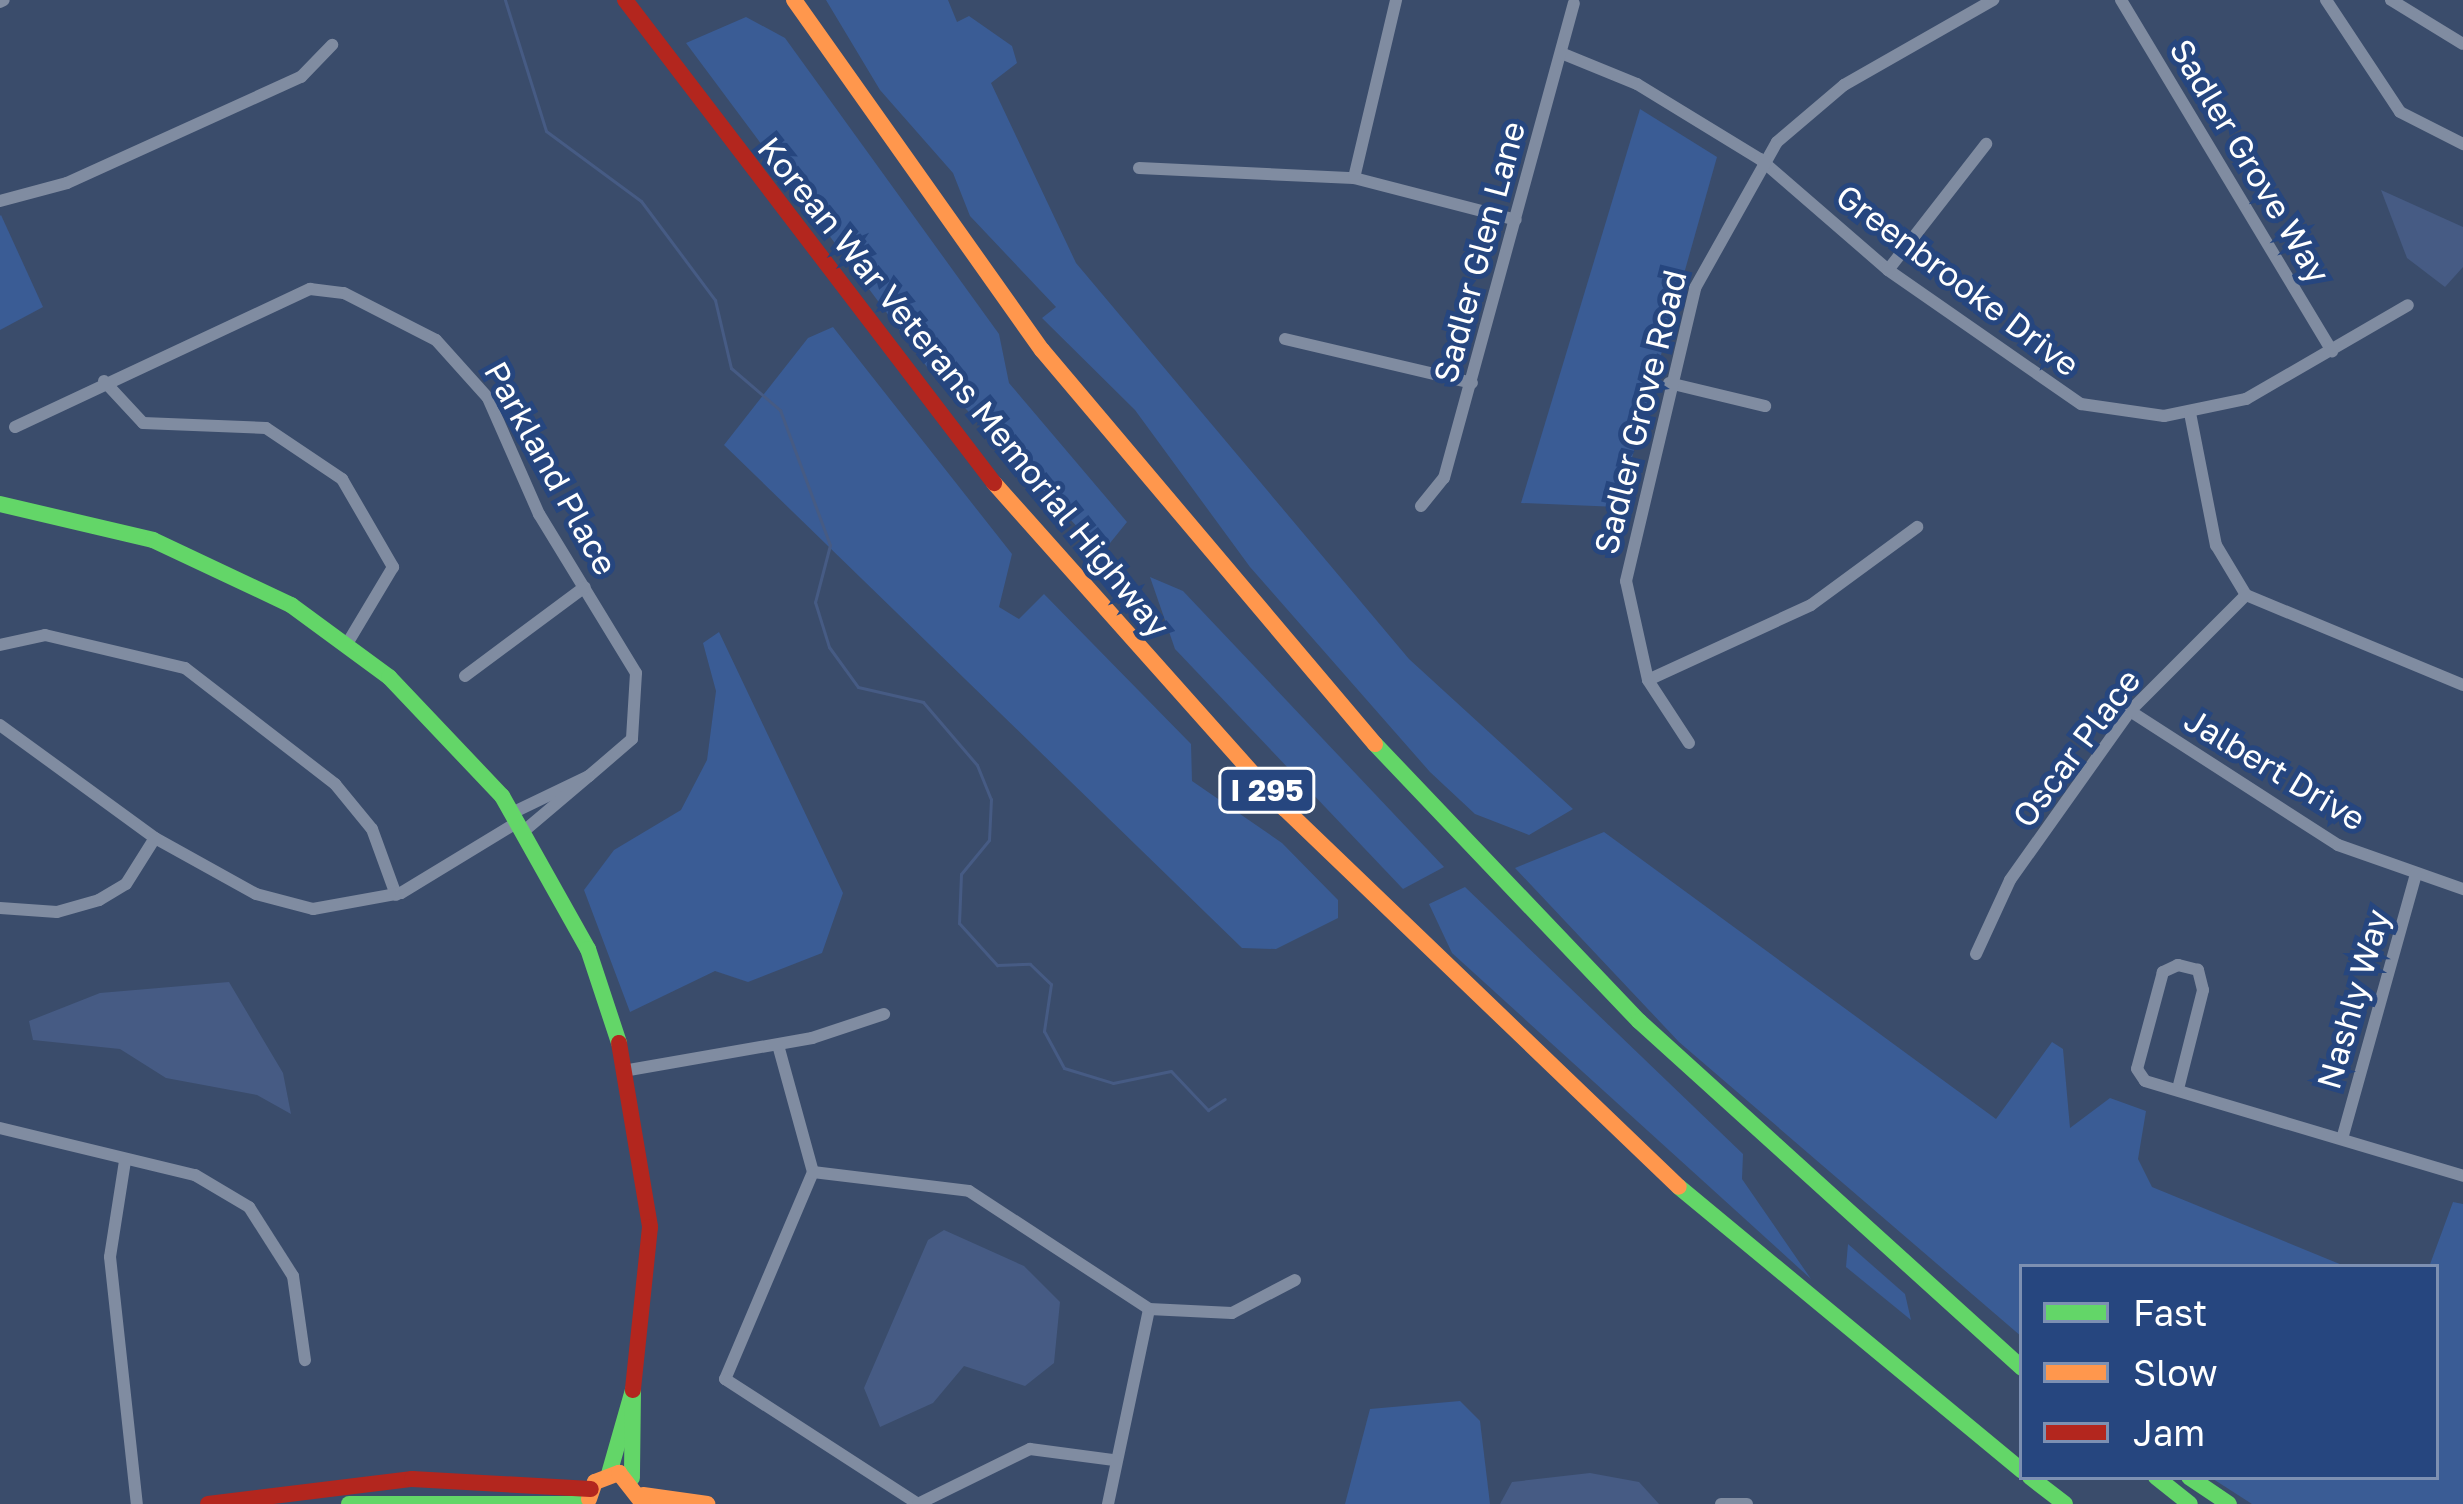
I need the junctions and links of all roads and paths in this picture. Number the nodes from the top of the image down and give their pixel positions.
1 (625, 0) edge
2 (794, 0) edge
3 (1395, 0) edge
4 (1993, 0) edge
5 (2121, 0) edge
6 (2326, 0) edge
7 (2391, 0) edge
8 (1574, 4) dead end
9 (2463, 44) edge
10 (332, 46) dead end
11 (1561, 53) junction
12 (1986, 144) dead end
13 (2463, 144) edge
14 (1760, 159) junction
15 (1138, 168) dead end
16 (1354, 178) junction
17 (0, 201) edge
18 (1516, 220) junction
19 (1888, 270) junction
20 (2408, 305) dead end
21 (1285, 339) dead end
22 (2332, 351) junction
23 (104, 381) junction
24 (1472, 383) junction
25 (1670, 383) junction
26 (1765, 406) dead end
27 (2190, 413) junction
28 (15, 427) dead end
29 (0, 504) edge
30 (1421, 506) dead end
31 (1917, 526) dead end
32 (585, 587) junction
33 (2246, 595) junction
34 (347, 644) junction
35 (0, 645) edge
36 (465, 676) dead end
37 (1648, 680) junction
38 (2463, 685) edge
39 (2130, 711) junction
40 (0, 725) edge
41 (1689, 743) dead end
42 (589, 776) junction
43 (518, 822) junction
44 (155, 838) junction
45 (2416, 874) junction
46 (2463, 889) edge
47 (396, 895) junction
48 (0, 908) edge
49 (1976, 953) dead end
50 (884, 1014) dead end
51 (778, 1045) junction
52 (629, 1070) junction
53 (2177, 1089) junction
54 (0, 1128) edge
55 (2342, 1139) junction
56 (125, 1161) junction
57 (813, 1172) junction
58 (2463, 1176) edge
59 (1295, 1280) dead end
60 (1149, 1309) junction
61 (1976, 1327) junction
62 (2019, 1354) edge
63 (305, 1360) dead end
64 (2019, 1365) edge
65 (633, 1390) junction
66 (1114, 1460) junction
67 (2019, 1469) edge
68 (609, 1474) junction
69 (632, 1478) junction
70 (2034, 1480) edge
71 (2160, 1480) edge
72 (2193, 1480) edge
73 (588, 1499) edge
74 (643, 1499) edge
75 (137, 1504) edge
76 (208, 1504) edge
77 (350, 1504) edge
78 (707, 1504) edge
79 (1108, 1504) edge
80 (1721, 1504) edge
81 (1748, 1504) edge
82 (2065, 1504) edge
83 (2190, 1504) edge
84 (2229, 1504) edge

1 - 67 main road, Korean War Veterans Memorial Highway / I 295
2 - 61 main road
3 - 16 street
4 - 14 street, Sadler Grove Road
5 - 22 street, Sadler Grove Way
6 - 13 street
7 - 9 street
8 - 11 street, Sadler Glen Lane
10 - 17 street
11 - 14 street, Greenbrooke Drive
11 - 18 street, Sadler Glen Lane
12 - 19 street
14 - 19 street, Greenbrooke Drive
14 - 25 street, Sadler Grove Road
15 - 16 street
16 - 18 street
18 - 24 street, Sadler Glen Lane
19 - 27 street, Greenbrooke Drive
20 - 22 street, Greenbrooke Drive
21 - 24 street
22 - 27 street, Greenbrooke Drive
23 - 28 street, Parkland Place
23 - 32 street, Parkland Place
23 - 34 street
24 - 30 street, Sadler Glen Lane
25 - 26 street
25 - 37 street, Sadler Grove Road
27 - 33 street
29 - 34 main road
31 - 37 street
32 - 36 street
32 - 42 street, Parkland Place
33 - 38 street
33 - 39 street, Oscar Place
34 - 43 main road
35 - 47 street
37 - 41 street, Sadler Grove Road
39 - 45 street, Jalbert Drive
39 - 49 street, Oscar Place
40 - 44 street
42 - 43 street, Parkland Place
42 - 43 street, Parkland Place
43 - 47 street
43 - 52 main road
44 - 47 street
44 - 48 street
45 - 46 street, Jalbert Drive
45 - 55 street, Nashly Way
50 - 51 street
51 - 52 street
51 - 57 street
52 - 65 main road
53 - 53 street
53 - 55 street
54 - 56 street
55 - 58 street
56 - 63 street
56 - 75 street
57 - 60 street
57 - 66 street
59 - 60 street
60 - 66 street
61 - 62 main road
61 - 64 main road
65 - 68 main road
65 - 69 main road
66 - 79 street
68 - 69 main road
68 - 73 main road
69 - 74 main road
70 - 82 main road
71 - 83 main road
72 - 84 main road
73 - 76 main road
73 - 77 main road
74 - 78 main road
80 - 81 street

